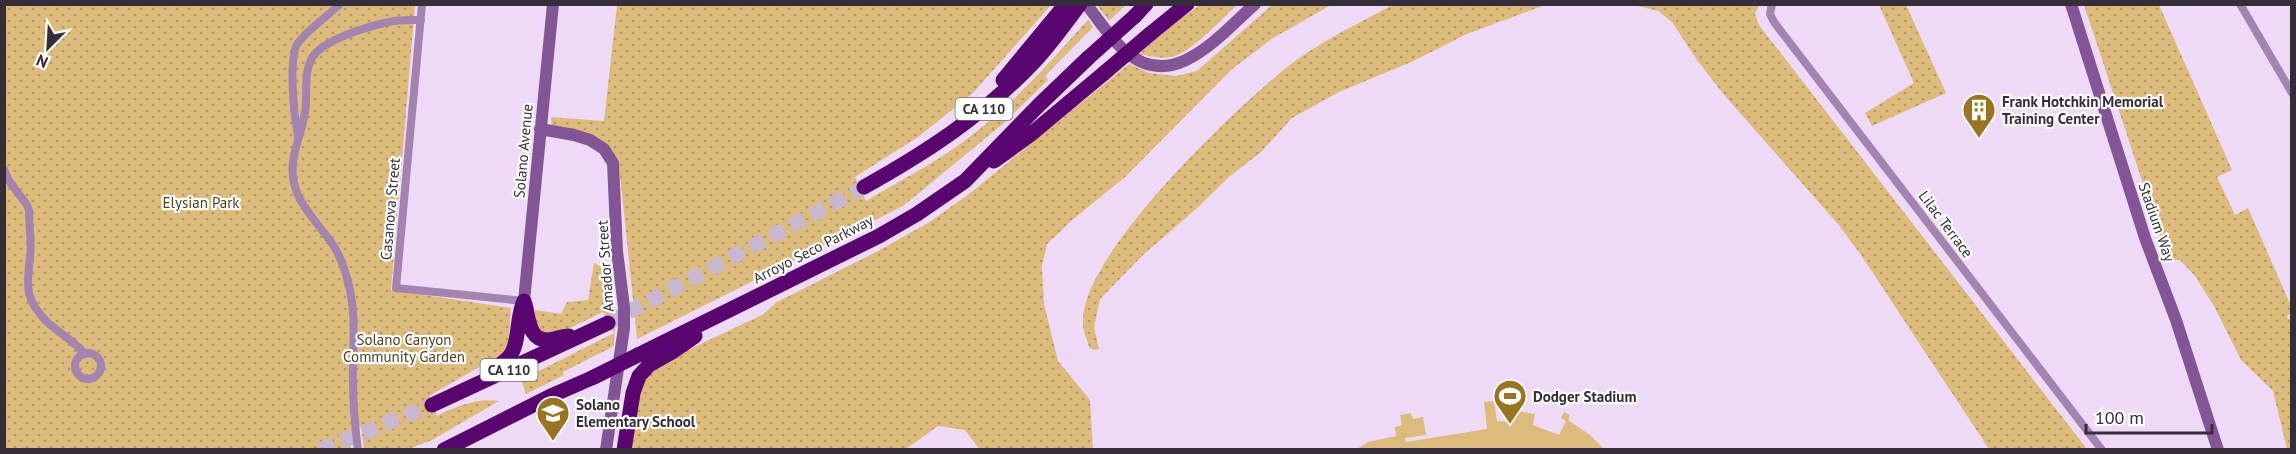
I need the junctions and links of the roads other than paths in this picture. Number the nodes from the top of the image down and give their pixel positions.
1 (339, 4) edge
2 (422, 4) edge
3 (553, 4) edge
4 (1066, 4) edge
5 (1080, 4) edge
6 (1086, 4) edge
7 (1187, 4) edge
8 (1255, 4) edge
9 (1772, 4) edge
10 (2071, 4) edge
11 (2240, 4) edge
12 (1140, 10) edge
13 (421, 20) junction
14 (2292, 93) edge
15 (967, 123) junction
16 (540, 129) junction
17 (298, 135) junction
18 (4, 169) edge
19 (965, 181) junction
20 (864, 187) tunnel mouth
21 (524, 301) junction
22 (726, 313) junction
23 (608, 323) tunnel mouth
24 (586, 335) junction
25 (85, 354) dead end
26 (475, 386) junction
27 (432, 405) tunnel mouth
28 (447, 448) edge
29 (358, 450) edge
30 (606, 450) edge
31 (624, 450) edge
32 (2102, 450) edge
33 (2218, 450) edge

1 - 17 street
2 - 13 street, Casanova Street
3 - 16 street, Solano Avenue
4 - 15 highway
5 - 15 highway, CA 110
6 - 8 street
7 - 19 highway, bridge
9 - 32 street, Lilac Terrace
10 - 33 street, Stadium Way
11 - 14 street
12 - 19 highway, Arroyo Seco Parkway / CA 110, bridge
13 - 17 street
13 - 21 street, Casanova Street
15 - 20 highway, CA 110
16 - 21 street, Solano Avenue
16 - 30 street, Amador Street
17 - 29 street
18 - 25 street
19 - 22 highway, Arroyo Seco Parkway / CA 110
21 - 24 highway
21 - 26 highway
22 - 28 highway, Arroyo Seco Parkway / CA 110, bridge
22 - 31 highway
23 - 24 highway, CA 110
24 - 26 highway, CA 110
26 - 27 highway, CA 110

